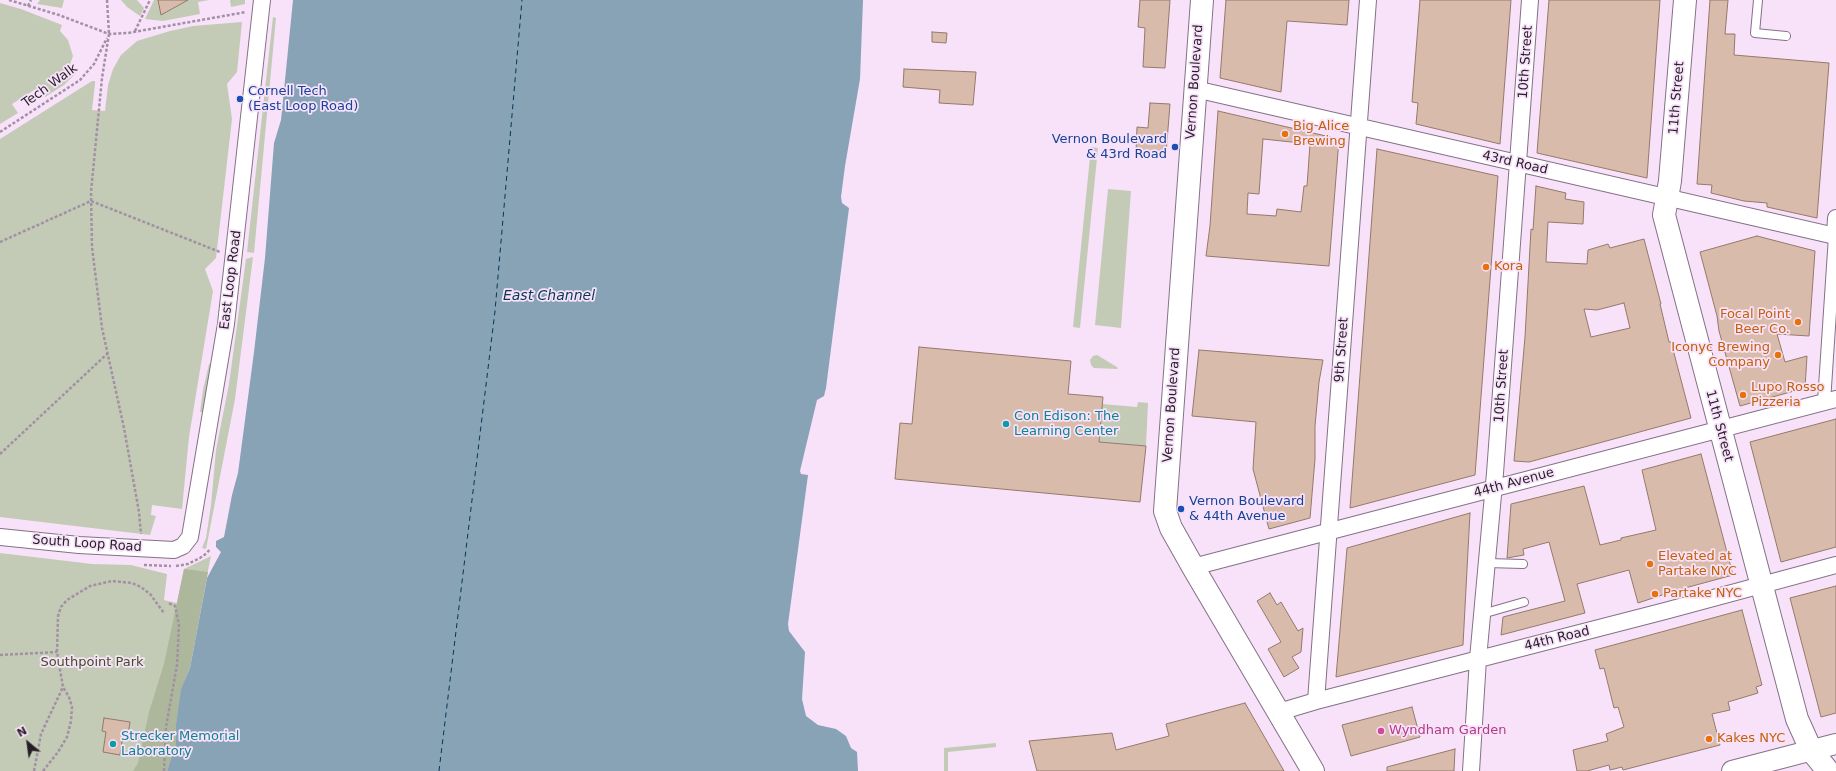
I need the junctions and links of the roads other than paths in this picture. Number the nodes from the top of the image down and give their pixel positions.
1 (1202, 0) edge
2 (1368, 0) edge
3 (1530, 0) edge
4 (1685, 0) edge
5 (1758, 0) edge
6 (257, 6) edge
7 (1786, 36) dead end
8 (1195, 89) junction
9 (1359, 127) junction
10 (1518, 164) junction
11 (1667, 198) junction
12 (1836, 218) edge
13 (1835, 236) junction
14 (1830, 400) edge
15 (1720, 430) junction
16 (1494, 488) junction
17 (1328, 532) junction
18 (0, 537) edge
19 (174, 550) joint
20 (1487, 563) junction
21 (1523, 564) dead end
22 (1836, 565) edge
23 (1193, 567) junction
24 (1761, 585) junction
25 (1524, 602) dead end
26 (1482, 614) junction
27 (1478, 659) junction
28 (1316, 701) junction
29 (1279, 712) junction
30 (1836, 744) edge
31 (1813, 761) edge
32 (1313, 771) edge
33 (1471, 771) edge
34 (1732, 771) edge
35 (1828, 771) edge

1 - 8 main road, Vernon Boulevard
2 - 9 street, 9th Street
3 - 10 street, 10th Street
4 - 11 main road, 11th Street
5 - 7 lane
6 - 19 street, East Loop Road
8 - 9 street, 43rd Road
8 - 23 main road, Vernon Boulevard
9 - 10 street, 43rd Road
9 - 17 street, 9th Street
10 - 11 street, 43rd Road
10 - 16 street, 10th Street
11 - 13 street, 43rd Road
11 - 15 main road, 11th Street
12 - 13 street
13 - 14 street
14 - 15 street, 44th Avenue
15 - 16 street, 44th Avenue
15 - 24 main road, 11th Street
16 - 17 street, 44th Avenue
16 - 20 street, 10th Street
17 - 23 street, 44th Avenue
17 - 28 street, 9th Street
18 - 19 street, South Loop Road
20 - 21 lane
20 - 26 street, 10th Street
22 - 24 street, 44th Road
23 - 29 main road, Vernon Boulevard
24 - 27 street, 44th Road
24 - 31 main road, 11th Street
25 - 26 lane
26 - 27 street, 10th Street
27 - 28 street, 44th Road
27 - 33 street, 10th Street
28 - 29 street, 44th Road
29 - 32 main road, Vernon Boulevard
30 - 31 street
31 - 34 street
31 - 35 main road, 11th Street

